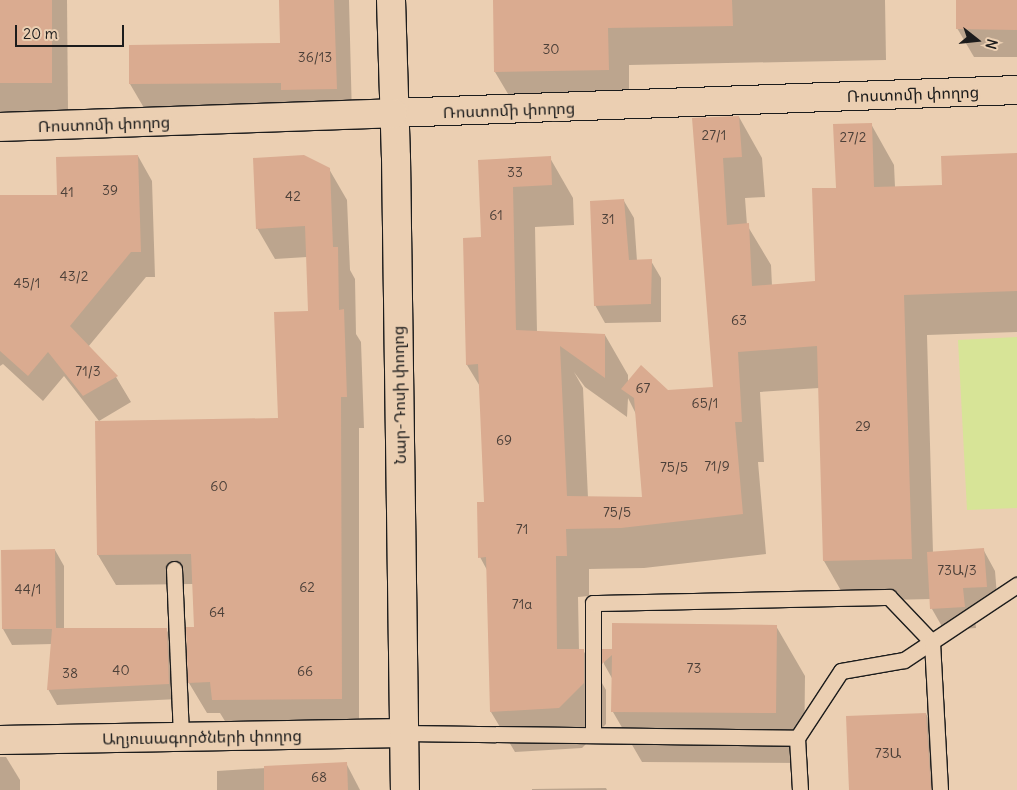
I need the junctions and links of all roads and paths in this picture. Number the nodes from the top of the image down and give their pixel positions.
1 (391, 0) edge
2 (1017, 90) edge
3 (393, 113) junction
4 (0, 127) edge
5 (174, 569) dead end
6 (1017, 585) edge
7 (932, 642) junction
8 (404, 733) junction
9 (593, 735) junction
10 (180, 738) junction
11 (797, 738) junction
12 (0, 740) edge
13 (405, 790) edge
14 (800, 790) edge
15 (940, 790) edge

1 - 3 street, Նար-Դոսի փողոց
2 - 3 street, Ռոստոմի փողոց
3 - 4 street, Ռոստոմի փողոց
3 - 8 street, Նար-Դոսի փողոց
5 - 10 lane
6 - 7 lane
7 - 9 lane
7 - 11 lane
7 - 15 lane
8 - 9 lane
8 - 10 street, Աղյուսագործների փողոց
8 - 13 street, Նար-Դոսի փողոց
9 - 11 lane
10 - 12 street, Աղյուսագործների փողոց
11 - 14 lane

